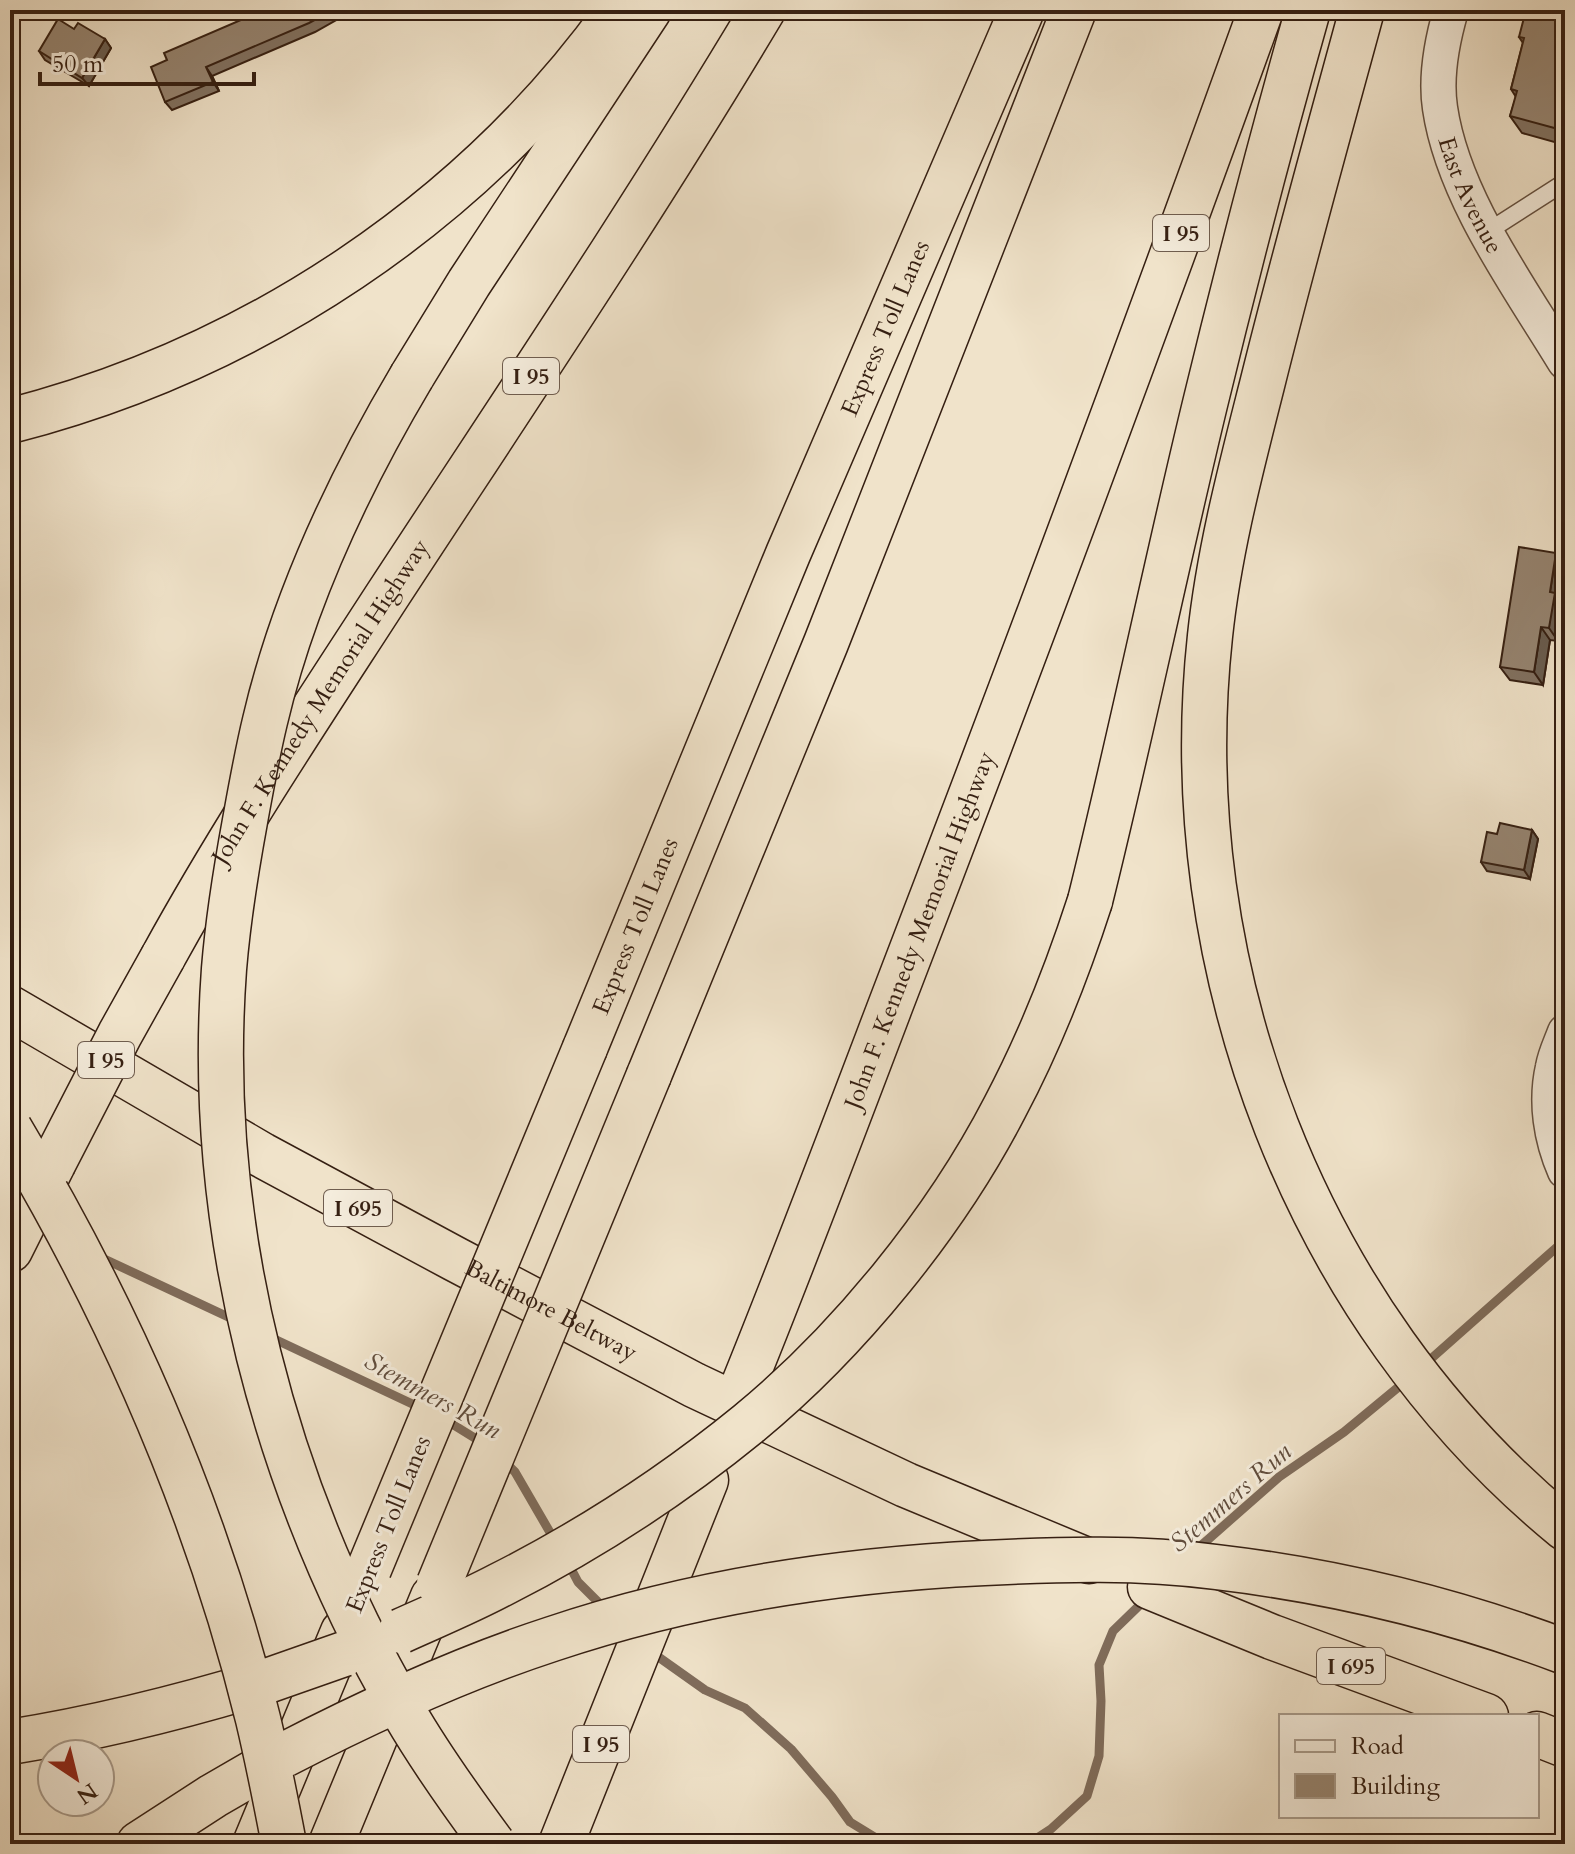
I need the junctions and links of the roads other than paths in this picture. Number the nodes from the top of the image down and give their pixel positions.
1 (618, 10) edge
2 (649, 10) edge
3 (763, 10) edge
4 (1022, 10) edge
5 (1074, 10) edge
6 (1261, 10) edge
7 (1308, 10) edge
8 (1362, 10) edge
9 (1451, 10) edge
10 (1565, 182) edge
11 (1487, 232) junction
12 (1565, 362) edge
13 (10, 421) edge
14 (10, 1008) edge
15 (1565, 1032) edge
16 (10, 1129) edge
17 (1565, 1171) edge
18 (10, 1250) edge
19 (1565, 1528) edge
20 (1565, 1652) edge
21 (389, 1704) junction
22 (1481, 1714) edge
23 (1539, 1735) edge
24 (10, 1742) edge
25 (1565, 1745) edge
26 (139, 1844) edge
27 (255, 1844) edge
28 (284, 1844) edge
29 (331, 1844) edge
30 (493, 1844) edge
31 (561, 1844) edge

1 - 13 highway
2 - 30 highway, bridge
3 - 18 highway, John F. Kennedy Memorial Highway / I 95, bridge
4 - 27 highway, Express Toll Lanes, bridge
5 - 21 highway, bridge
6 - 31 highway, John F. Kennedy Memorial Highway / I 95, bridge
7 - 24 highway, bridge
8 - 19 highway
9 - 11 street, East Avenue
10 - 11 lane
11 - 12 street, East Avenue
14 - 22 highway, Baltimore Beltway / I 695
15 - 17 street
16 - 28 highway, bridge
20 - 21 highway, bridge
21 - 26 highway, bridge
21 - 29 highway
23 - 25 highway

